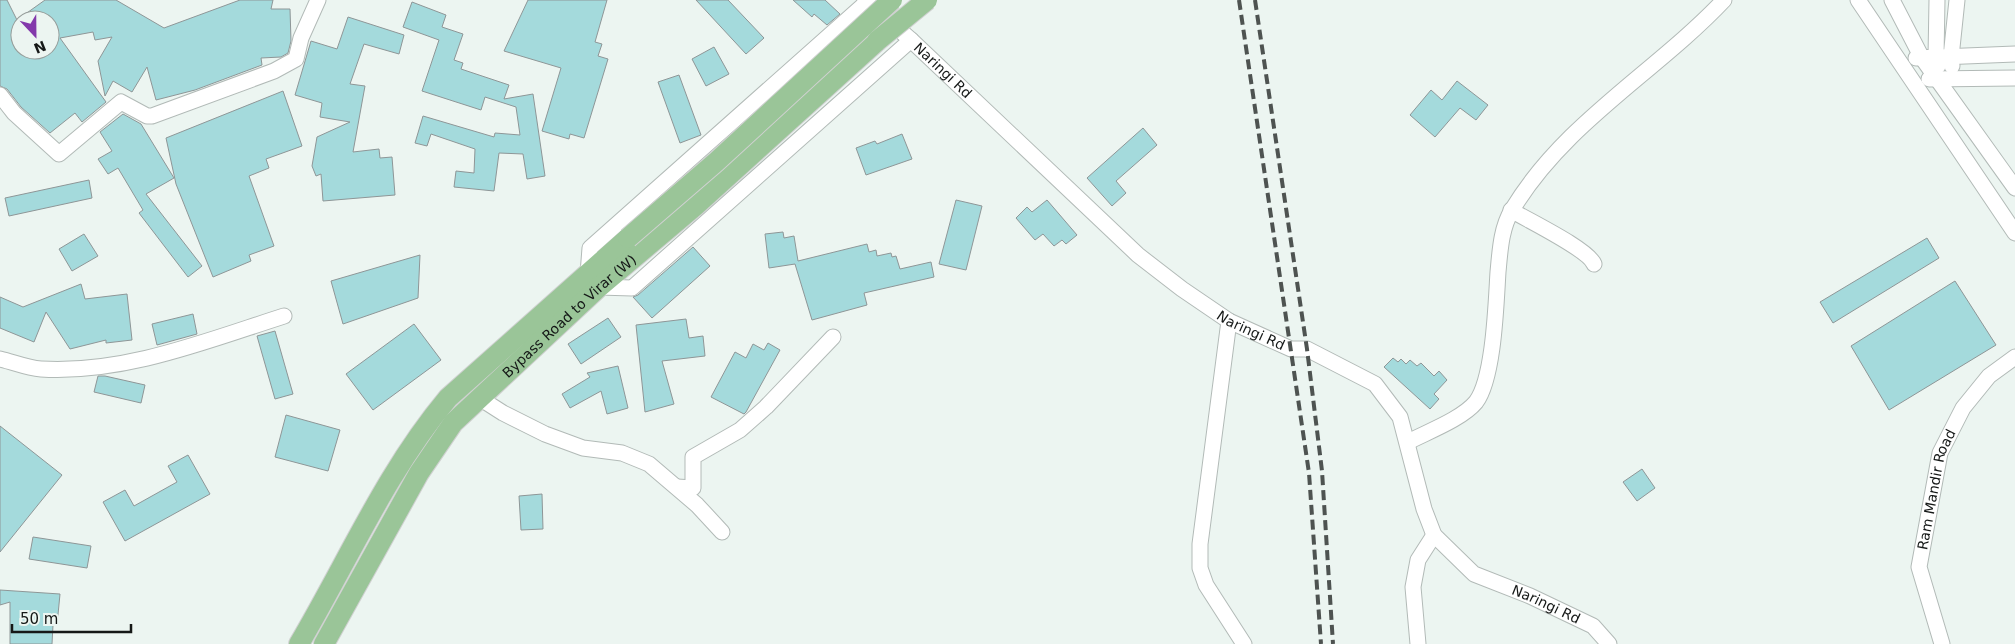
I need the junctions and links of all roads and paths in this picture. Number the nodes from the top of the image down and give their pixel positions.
1 (318, 0) edge
2 (892, 0) edge
3 (927, 0) edge
4 (1724, 0) edge
5 (1858, 0) edge
6 (1892, 0) edge
7 (1938, 0) edge
8 (1957, 0) edge
9 (866, 1) edge
10 (911, 40) junction
11 (2015, 54) edge
12 (1936, 57) junction
13 (1897, 58) junction
14 (1944, 78) junction
15 (2015, 78) edge
16 (1912, 80) junction
17 (0, 95) edge
18 (2015, 188) edge
19 (1511, 210) junction
20 (2015, 232) edge
21 (634, 245) junction
22 (1594, 264) dead end
23 (594, 280) junction
24 (284, 316) dead end
25 (1229, 321) junction
26 (833, 336) dead end
27 (2015, 357) edge
28 (0, 359) edge
29 (478, 397) junction
30 (1408, 442) junction
31 (677, 487) junction
32 (722, 532) dead end
33 (1434, 535) junction
34 (300, 644) edge
35 (324, 644) edge
36 (1244, 644) edge
37 (1418, 644) edge
38 (1609, 644) edge
39 (1942, 644) edge

1 - 17 street
2 - 21 main road, bridge
3 - 21 main road, Bypass Road to Virar (W), bridge
4 - 19 street
5 - 13 street
6 - 12 street
7 - 12 street
8 - 12 street
9 - 10 street, Naringi Rd
9 - 23 street
10 - 23 street
10 - 25 street, Naringi Rd
11 - 12 street
12 - 13 street
12 - 14 street
12 - 14 street
13 - 16 street
14 - 15 street
14 - 16 street
14 - 18 street
16 - 20 street
19 - 22 street
19 - 30 street
21 - 23 main road
23 - 29 main road, Bypass Road to Virar (W)
23 - 34 main road
24 - 28 street
25 - 30 street, Naringi Rd
25 - 36 street
26 - 31 street
27 - 39 street, Ram Mandir Road
29 - 31 street
29 - 35 main road, Bypass Road to Virar (W)
30 - 33 street, Naringi Rd
31 - 32 street
33 - 37 street
33 - 38 street, Naringi Rd

